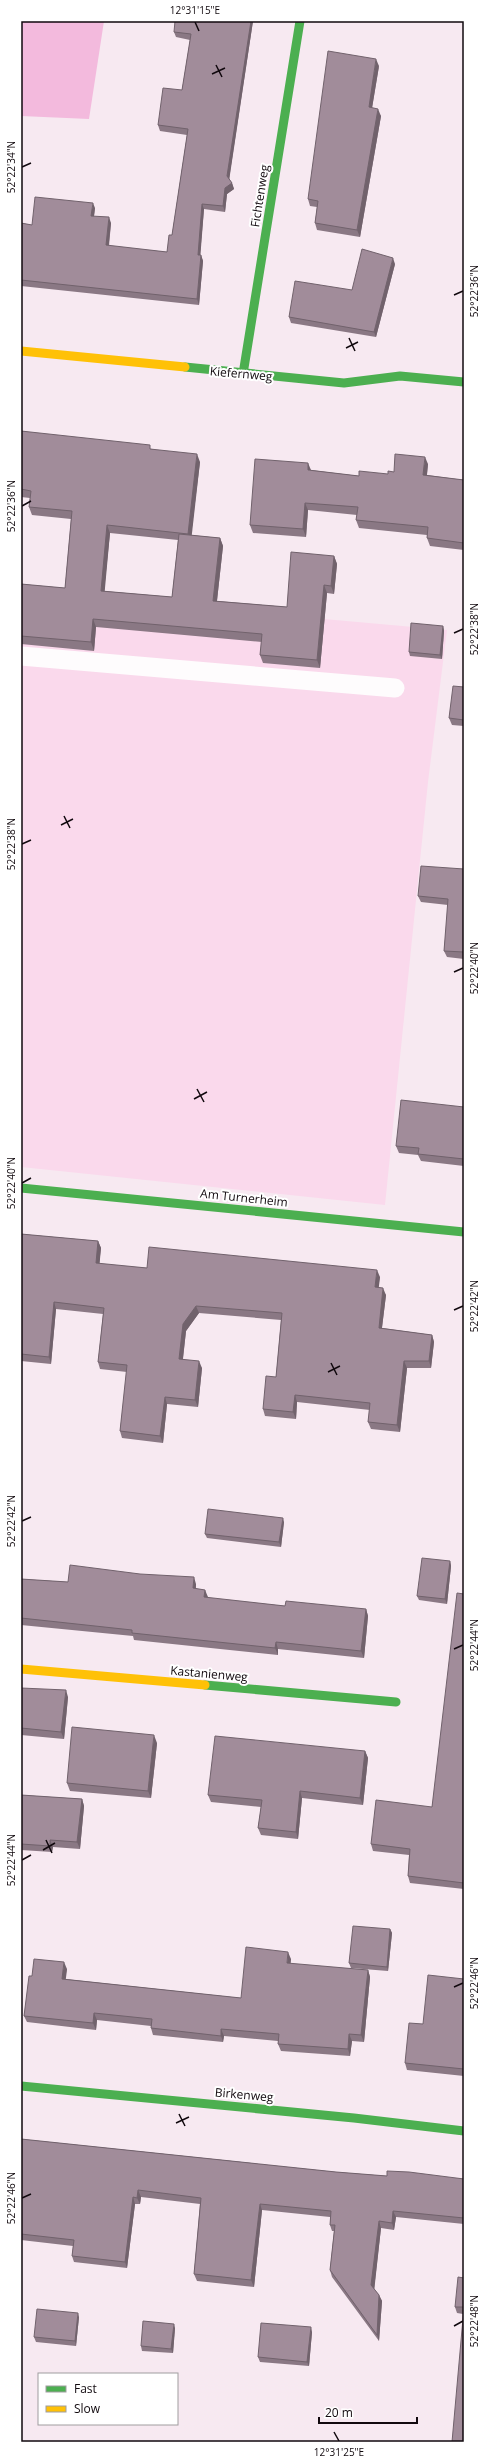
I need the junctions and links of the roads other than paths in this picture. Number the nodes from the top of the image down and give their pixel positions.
1 (300, 21) edge
2 (21, 351) edge
3 (243, 374) junction
4 (463, 379) edge
5 (21, 656) edge
6 (395, 688) dead end
7 (21, 1188) edge
8 (464, 1232) edge
9 (21, 1669) edge
10 (396, 1702) dead end
11 (21, 2086) edge
12 (464, 2131) edge

1 - 3 street, Fichtenweg
2 - 3 street, Kiefernweg
3 - 4 street, Kiefernweg
5 - 6 lane
7 - 8 street, Am Turnerheim
9 - 10 street, Kastanienweg
11 - 12 street, Birkenweg

